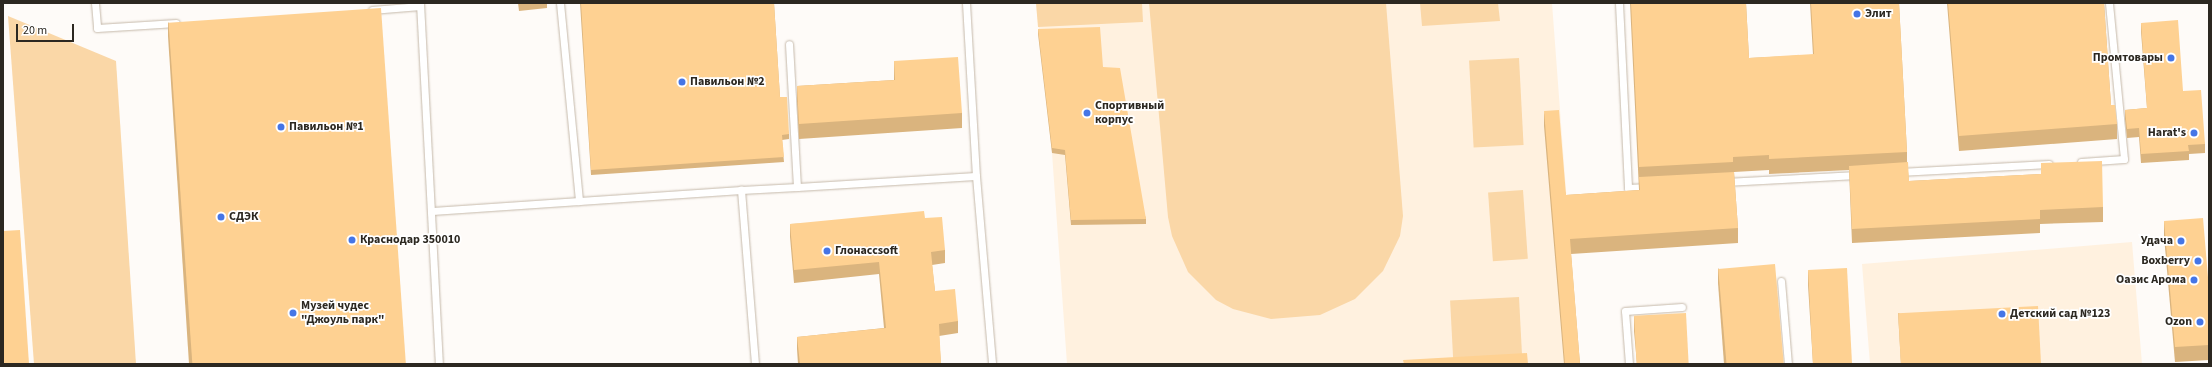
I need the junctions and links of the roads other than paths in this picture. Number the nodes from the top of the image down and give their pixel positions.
1 (96, 3) edge
2 (560, 3) edge
3 (966, 3) edge
4 (1619, 3) edge
5 (2109, 3) edge
6 (420, 5) edge
7 (365, 10) edge
8 (184, 22) edge
9 (789, 44) dead end
10 (2070, 162) edge
11 (2054, 163) edge
12 (1888, 173) edge
13 (1865, 174) edge
14 (976, 176) junction
15 (1715, 183) edge
16 (1652, 186) edge
17 (797, 187) junction
18 (741, 190) junction
19 (579, 201) junction
20 (432, 211) junction
21 (1781, 281) dead end
22 (1682, 307) dead end
23 (439, 364) edge
24 (755, 364) edge
25 (992, 364) edge
26 (1629, 364) edge
27 (1788, 364) edge

1 - 8 lane
2 - 19 lane
3 - 14 lane
4 - 16 lane
5 - 10 lane
6 - 7 lane
6 - 20 lane
9 - 17 lane
11 - 12 lane
13 - 15 lane
14 - 17 lane
14 - 25 lane
17 - 18 lane
18 - 19 lane
18 - 24 lane
19 - 20 lane
20 - 23 lane
21 - 27 lane
22 - 26 lane

